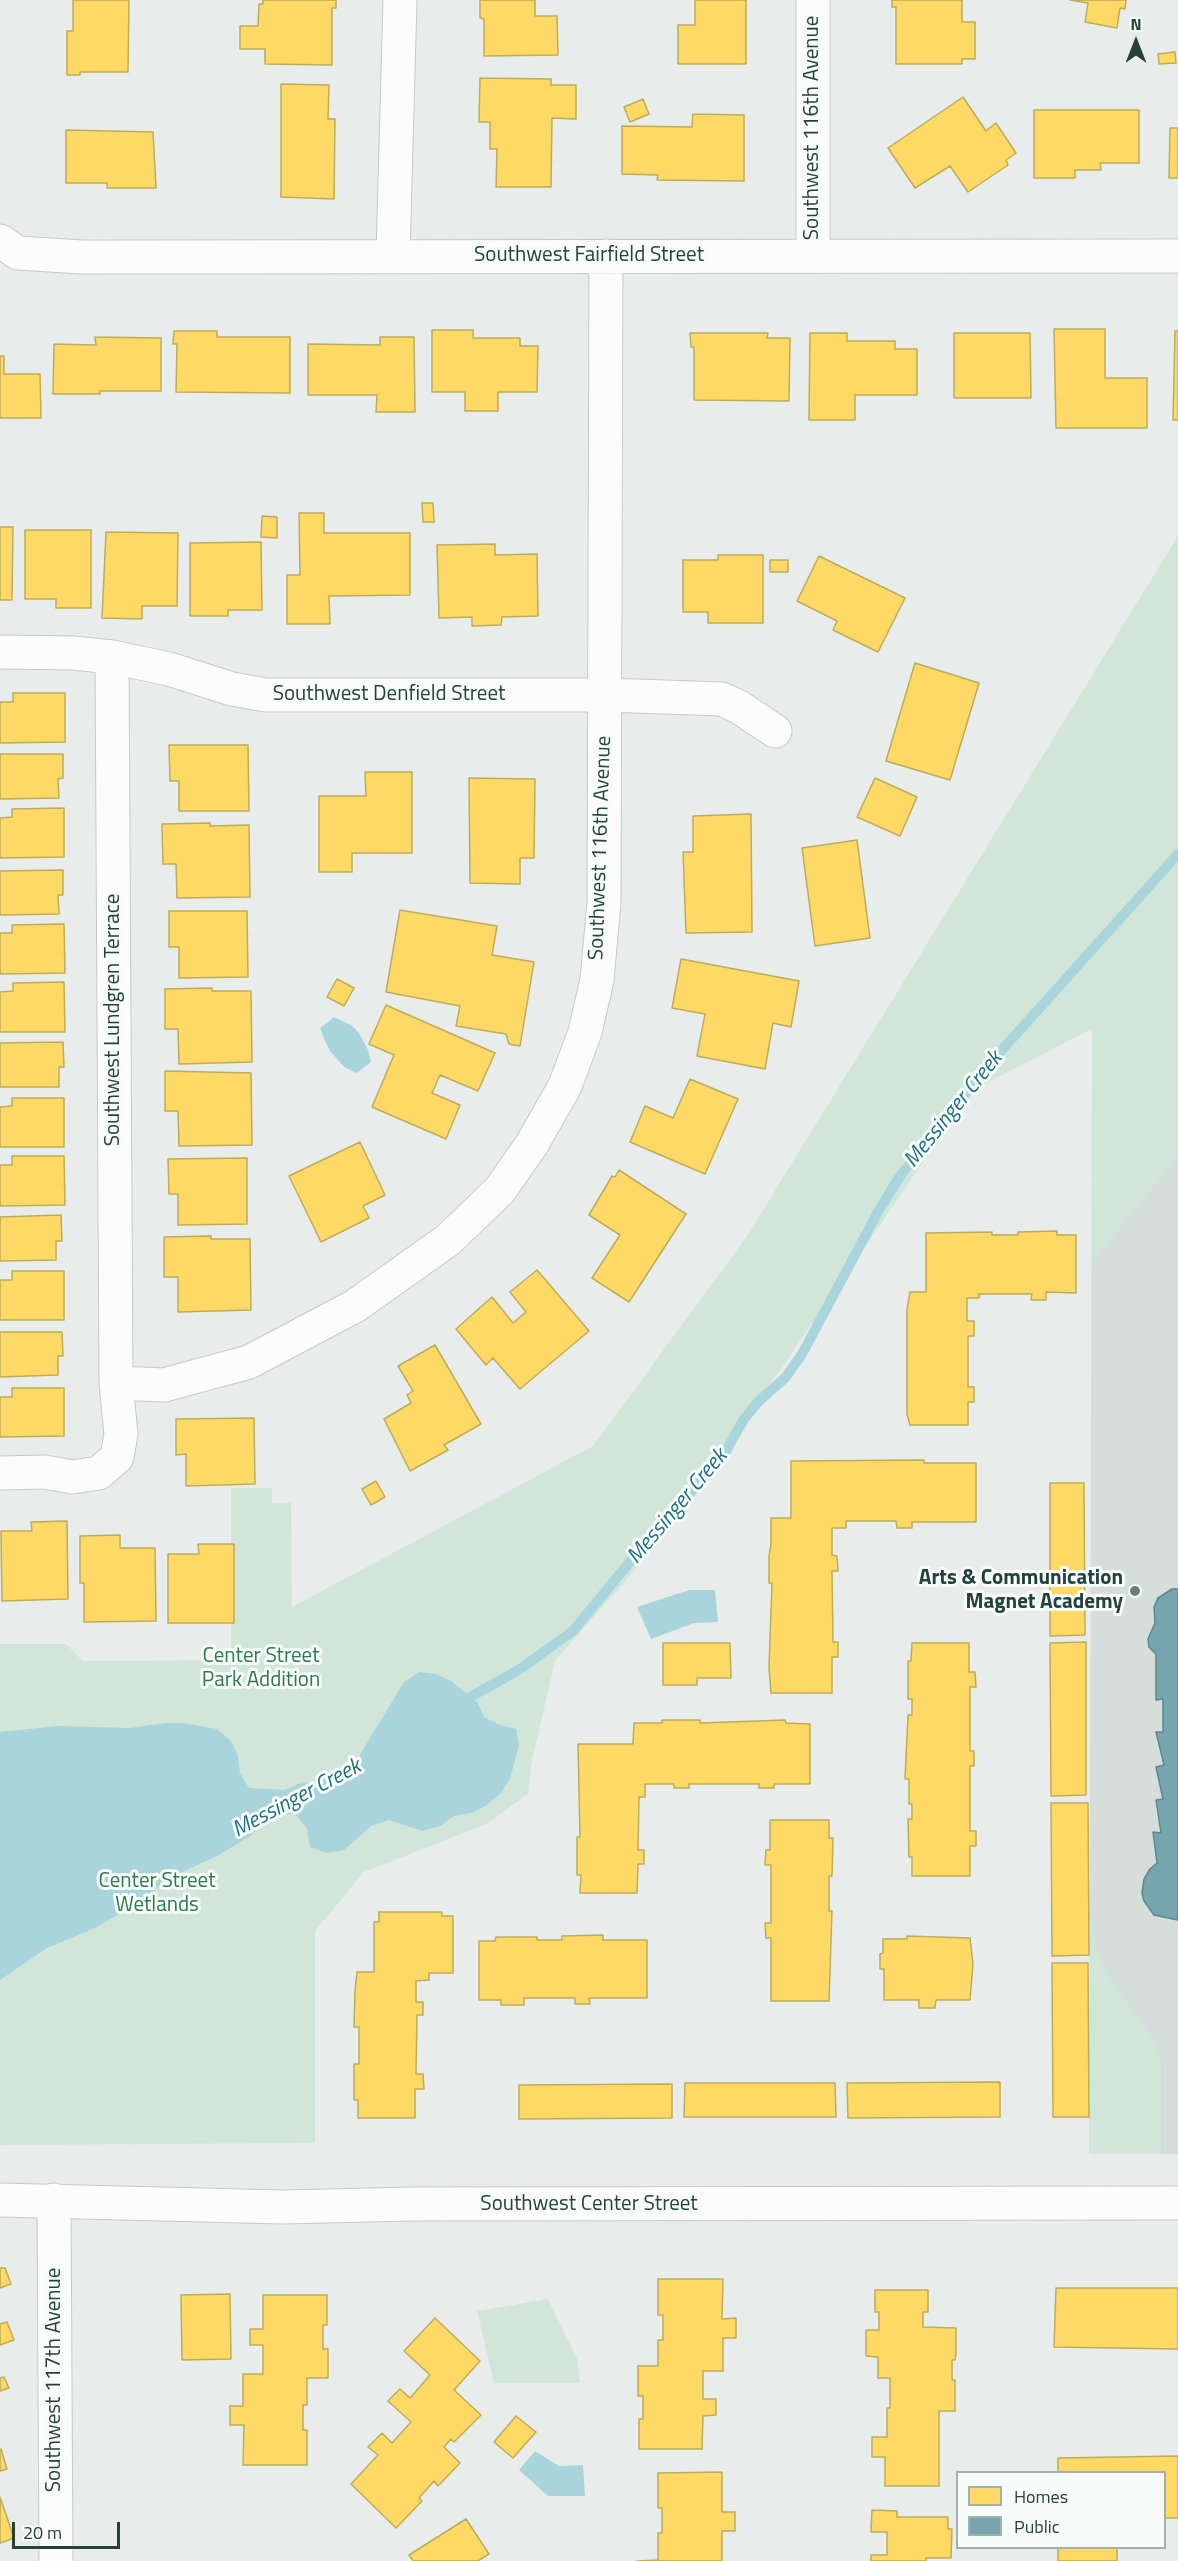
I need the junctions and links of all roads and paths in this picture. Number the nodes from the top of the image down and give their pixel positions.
1 (400, 0) edge
2 (813, 0) edge
3 (2, 243) edge
4 (813, 255) junction
5 (393, 256) junction
6 (606, 256) junction
7 (1178, 256) edge
8 (0, 652) edge
9 (112, 657) junction
10 (606, 695) junction
11 (775, 731) dead end
12 (116, 1383) junction
13 (0, 1473) edge
14 (0, 2200) edge
15 (54, 2200) junction
16 (1178, 2203) edge
17 (56, 2561) edge

1 - 5 street
2 - 4 street, Southwest 116th Avenue
3 - 5 street, Southwest Fairfield Street
4 - 6 street, Southwest Fairfield Street
4 - 7 street, Southwest Fairfield Street
5 - 6 street, Southwest Fairfield Street
6 - 10 street, Southwest 116th Avenue
8 - 9 street, Southwest Denfield Street
9 - 10 street, Southwest Denfield Street
9 - 12 street, Southwest Lundgren Terrace
10 - 11 street, Southwest Denfield Street
10 - 12 street, Southwest 116th Avenue
12 - 13 street, Southwest Lundgren Terrace
14 - 15 street, Southwest Center Street
15 - 16 street, Southwest Center Street
15 - 17 street, Southwest 117th Avenue

